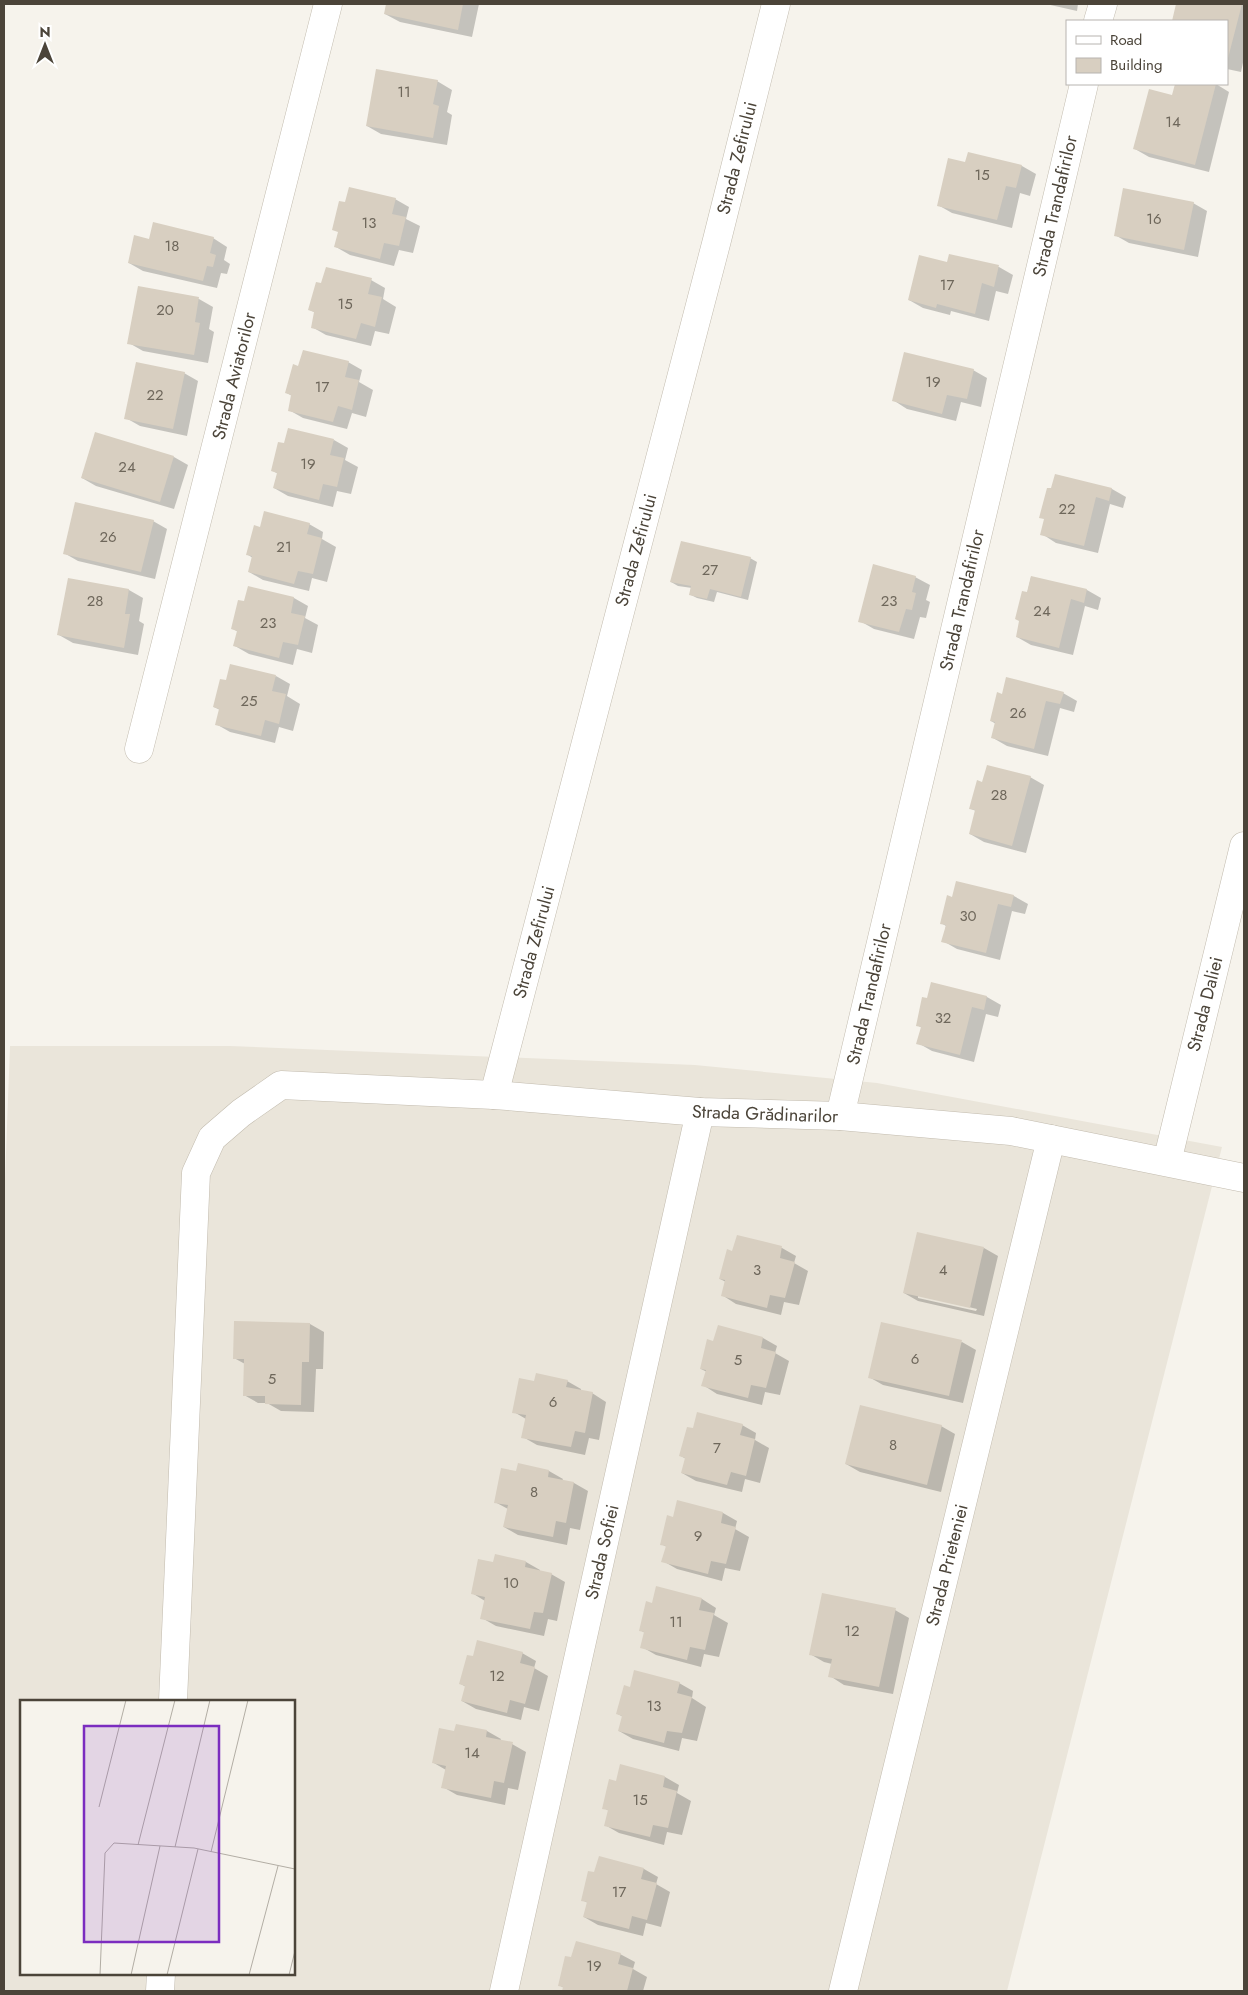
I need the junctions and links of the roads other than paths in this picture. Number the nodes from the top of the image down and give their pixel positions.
1 (328, 4) edge
2 (776, 4) edge
3 (1102, 4) edge
4 (1098, 20) edge
5 (1084, 85) edge
6 (140, 749) dead end
7 (1244, 846) edge
8 (494, 1095) junction
9 (700, 1112) junction
10 (840, 1116) junction
11 (1051, 1139) junction
12 (1167, 1162) junction
13 (1244, 1178) edge
14 (172, 1700) edge
15 (161, 1975) edge
16 (160, 1991) edge
17 (504, 1991) edge
18 (843, 1991) edge

1 - 6 street, Strada Aviatorilor
2 - 8 street, Strada Zefirului
3 - 4 street
5 - 10 street, Strada Trandafirilor
7 - 12 street, Strada Daliei
8 - 9 street, Strada Grădinarilor
8 - 14 street, Strada Grădinarilor
9 - 10 street, Strada Grădinarilor
9 - 17 street, Strada Sofiei
10 - 11 street, Strada Grădinarilor
11 - 12 street, Strada Grădinarilor
11 - 18 street, Strada Prieteniei
12 - 13 street, Strada Grădinarilor
15 - 16 street

